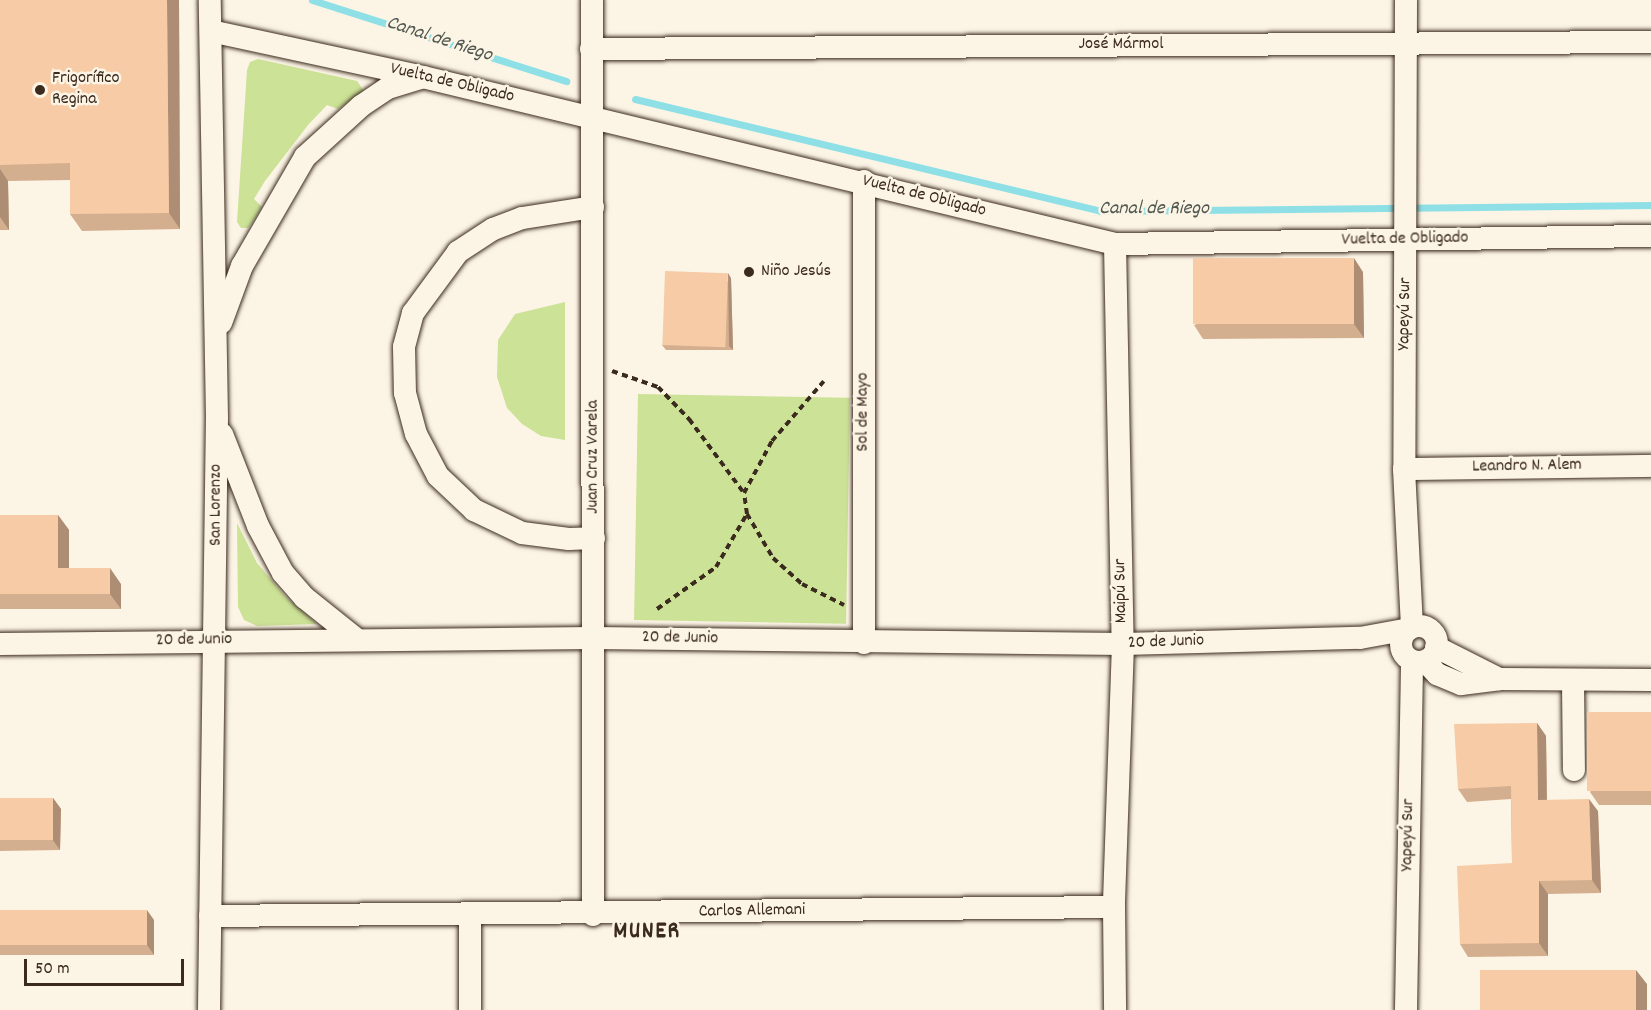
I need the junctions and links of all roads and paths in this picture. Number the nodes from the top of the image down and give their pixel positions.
1 (210, 0) edge
2 (592, 0) edge
3 (1406, 0) edge
4 (211, 32) junction
5 (1407, 42) junction
6 (1651, 42) edge
7 (591, 49) junction
8 (423, 77) junction
9 (592, 117) junction
10 (864, 181) junction
11 (593, 207) junction
12 (1407, 230) junction
13 (1651, 236) edge
14 (1114, 244) junction
15 (217, 335) junction
16 (594, 365) junction
17 (824, 381) dead end
18 (217, 418) junction
19 (1651, 466) edge
20 (1404, 469) junction
21 (744, 493) junction
22 (747, 514) junction
23 (594, 538) junction
24 (657, 609) dead end
25 (863, 614) junction
26 (1411, 628) junction
27 (355, 638) junction
28 (593, 638) junction
29 (1360, 638) junction
30 (216, 641) junction
31 (864, 643) junction
32 (0, 644) edge
33 (1123, 645) junction
34 (1419, 656) junction
35 (1651, 680) edge
36 (1573, 681) junction
37 (1574, 770) dead end
38 (1114, 907) junction
39 (470, 915) junction
40 (594, 915) junction
41 (210, 916) junction
42 (209, 1010) edge
43 (470, 1010) edge
44 (1115, 1010) edge
45 (1406, 1010) edge

1 - 4 street, San Lorenzo
2 - 7 street, Juan Cruz Varela
3 - 5 street, Yapeyú Sur
4 - 8 street, Vuelta de Obligado
4 - 15 street, San Lorenzo
5 - 6 street, José Mármol
5 - 7 street, José Mármol
5 - 12 street, Yapeyú Sur
7 - 9 street, Juan Cruz Varela
8 - 9 street, Vuelta de Obligado
8 - 15 street
9 - 10 street, Vuelta de Obligado
9 - 11 street, Juan Cruz Varela
10 - 14 street, Vuelta de Obligado
10 - 25 street, Sol de Mayo
11 - 16 street, Juan Cruz Varela
11 - 23 street
12 - 13 street, Vuelta de Obligado
12 - 14 street, Vuelta de Obligado
12 - 20 street, Yapeyú Sur
14 - 33 street, Maipú Sur
15 - 18 street, San Lorenzo
16 - 21 path
16 - 23 street, Juan Cruz Varela
17 - 21 path
18 - 27 street
18 - 30 street, San Lorenzo
19 - 20 street, Leandro N. Alem
20 - 26 street, Yapeyú Sur
21 - 22 path
22 - 24 path
22 - 25 path
23 - 28 street, Juan Cruz Varela
25 - 31 street, Sol de Mayo
26 - 29 street, 20 de Junio
26 - 34 street, Yapeyú Sur
26 - 34 street
27 - 28 street, 20 de Junio
27 - 30 street, 20 de Junio
28 - 31 street, 20 de Junio
28 - 40 street, Juan Cruz Varela
29 - 33 street, 20 de Junio
29 - 34 street, 20 de Junio
30 - 32 street, 20 de Junio
30 - 41 street, San Lorenzo
31 - 33 street, 20 de Junio
33 - 38 street, Maipú Sur
34 - 36 street, 20 de Junio
34 - 45 street, Yapeyú Sur
35 - 36 street, 20 de Junio
36 - 37 street
38 - 40 street, Carlos Allemani
38 - 44 street, Maipú Sur
39 - 40 street, Carlos Allemani
39 - 41 street, Carlos Allemani
39 - 43 street
41 - 42 street, San Lorenzo

